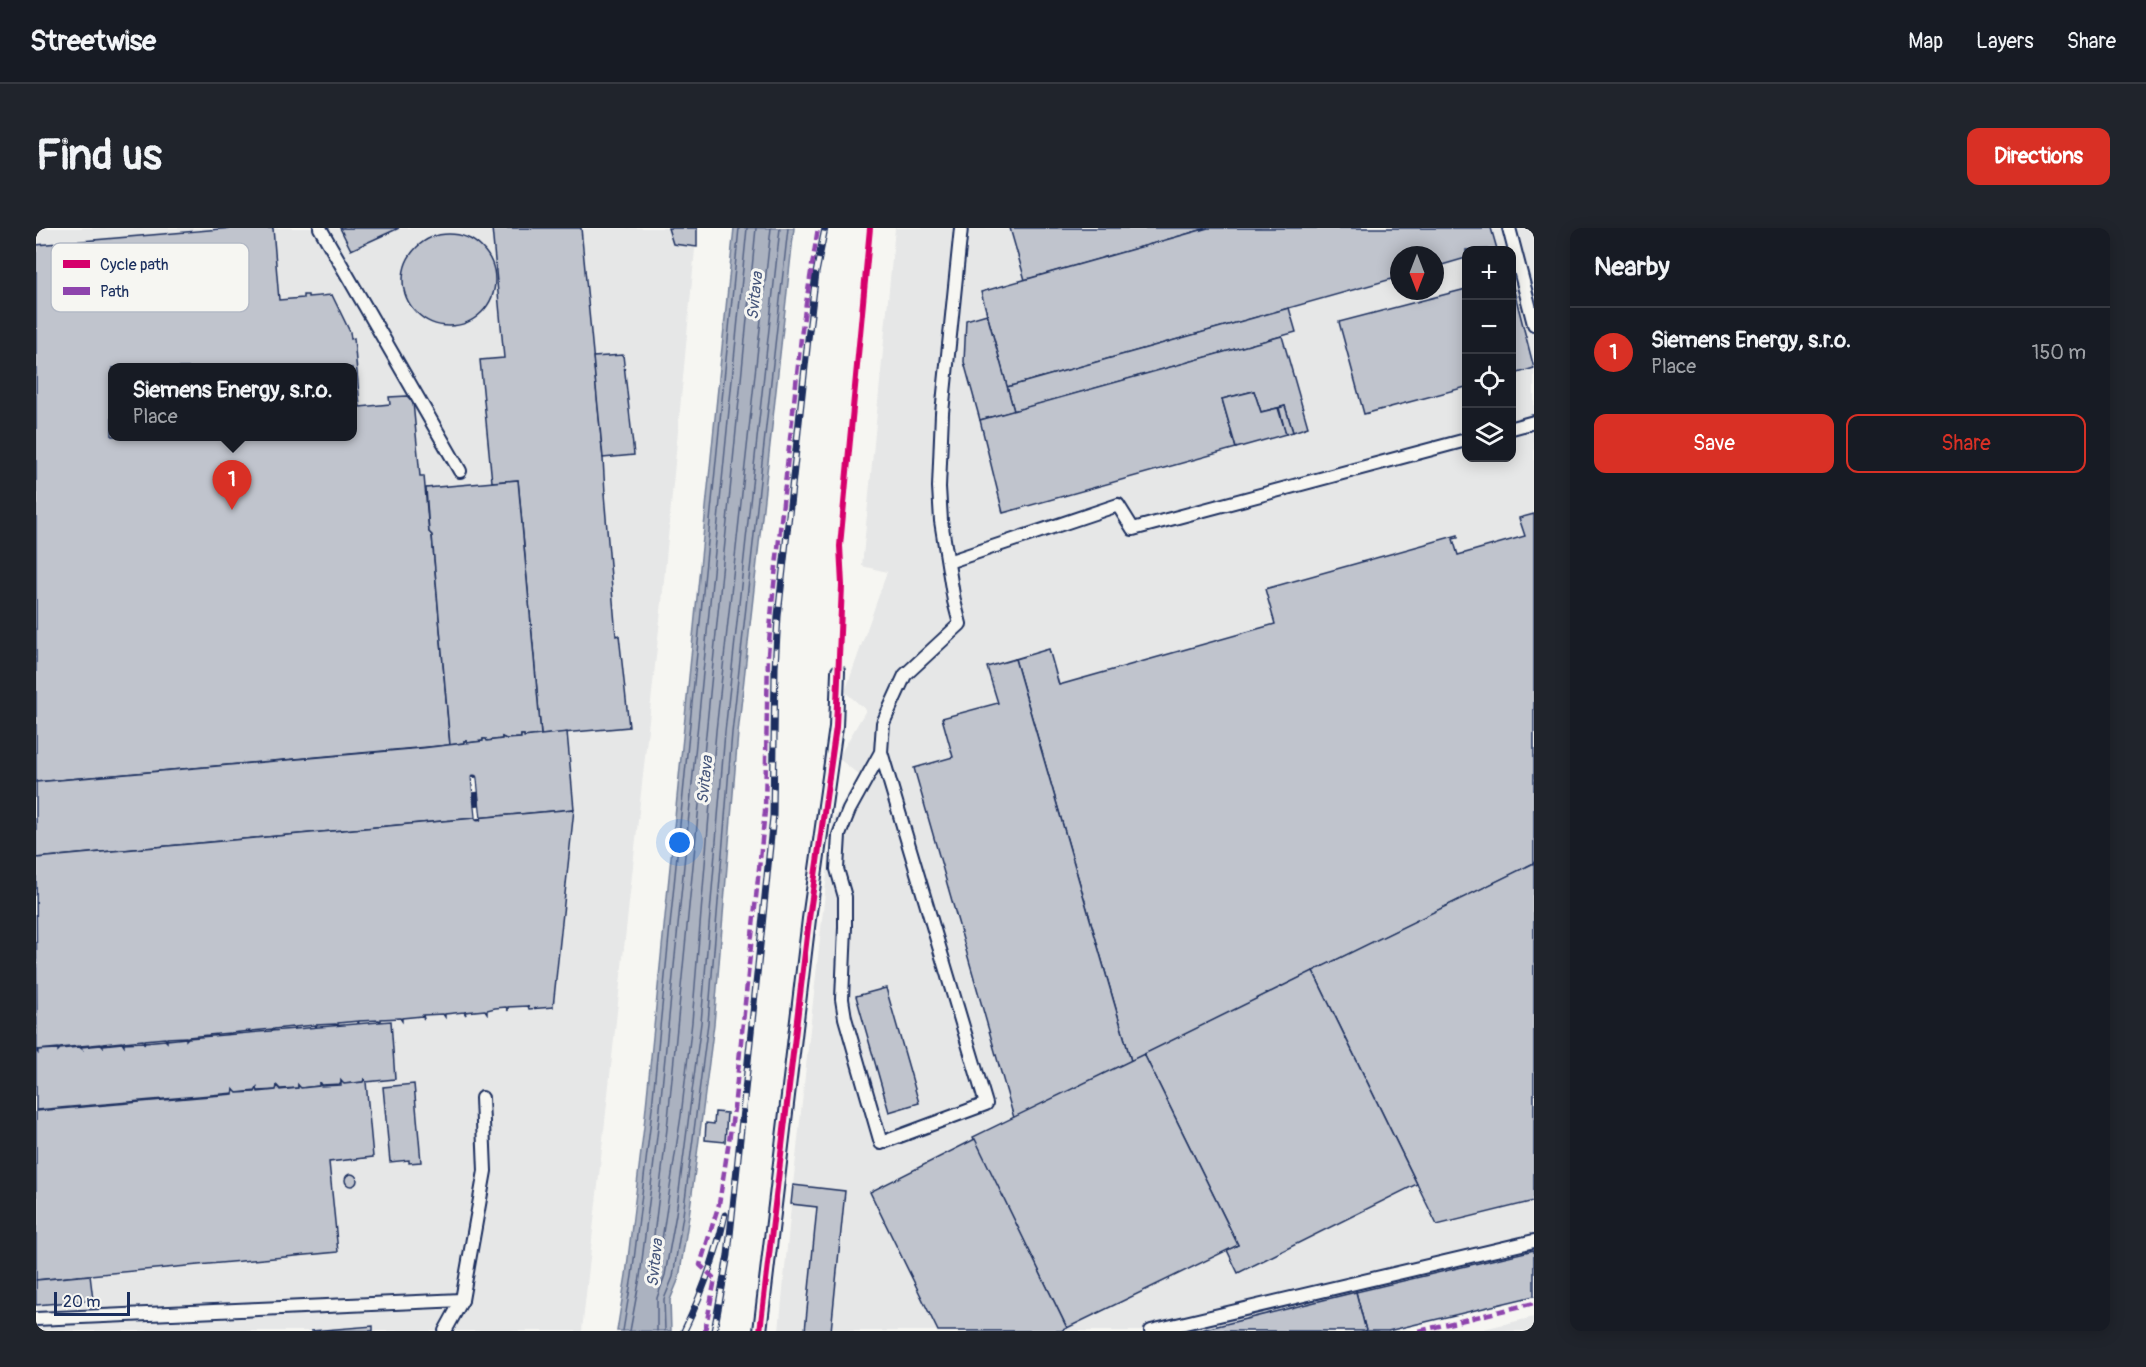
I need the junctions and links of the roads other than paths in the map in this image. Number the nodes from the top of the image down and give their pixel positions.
1 (320, 228) edge
2 (961, 228) edge
3 (1509, 228) edge
4 (1534, 324) edge
5 (1534, 422) edge
6 (1516, 427) edge
7 (1462, 441) edge
8 (460, 471) dead end
9 (948, 562) junction
10 (838, 671) dead end
11 (882, 752) junction
12 (482, 1098) dead end
13 (1534, 1241) edge
14 (462, 1300) junction
15 (36, 1319) edge
16 (445, 1331) edge
17 (760, 1331) edge
18 (1151, 1331) edge

1 - 8 lane
2 - 9 lane
3 - 4 lane
5 - 6 lane
7 - 9 lane
9 - 11 lane
10 - 17 lane
11 - 11 lane
12 - 14 lane
13 - 18 lane
14 - 15 lane
14 - 16 lane

